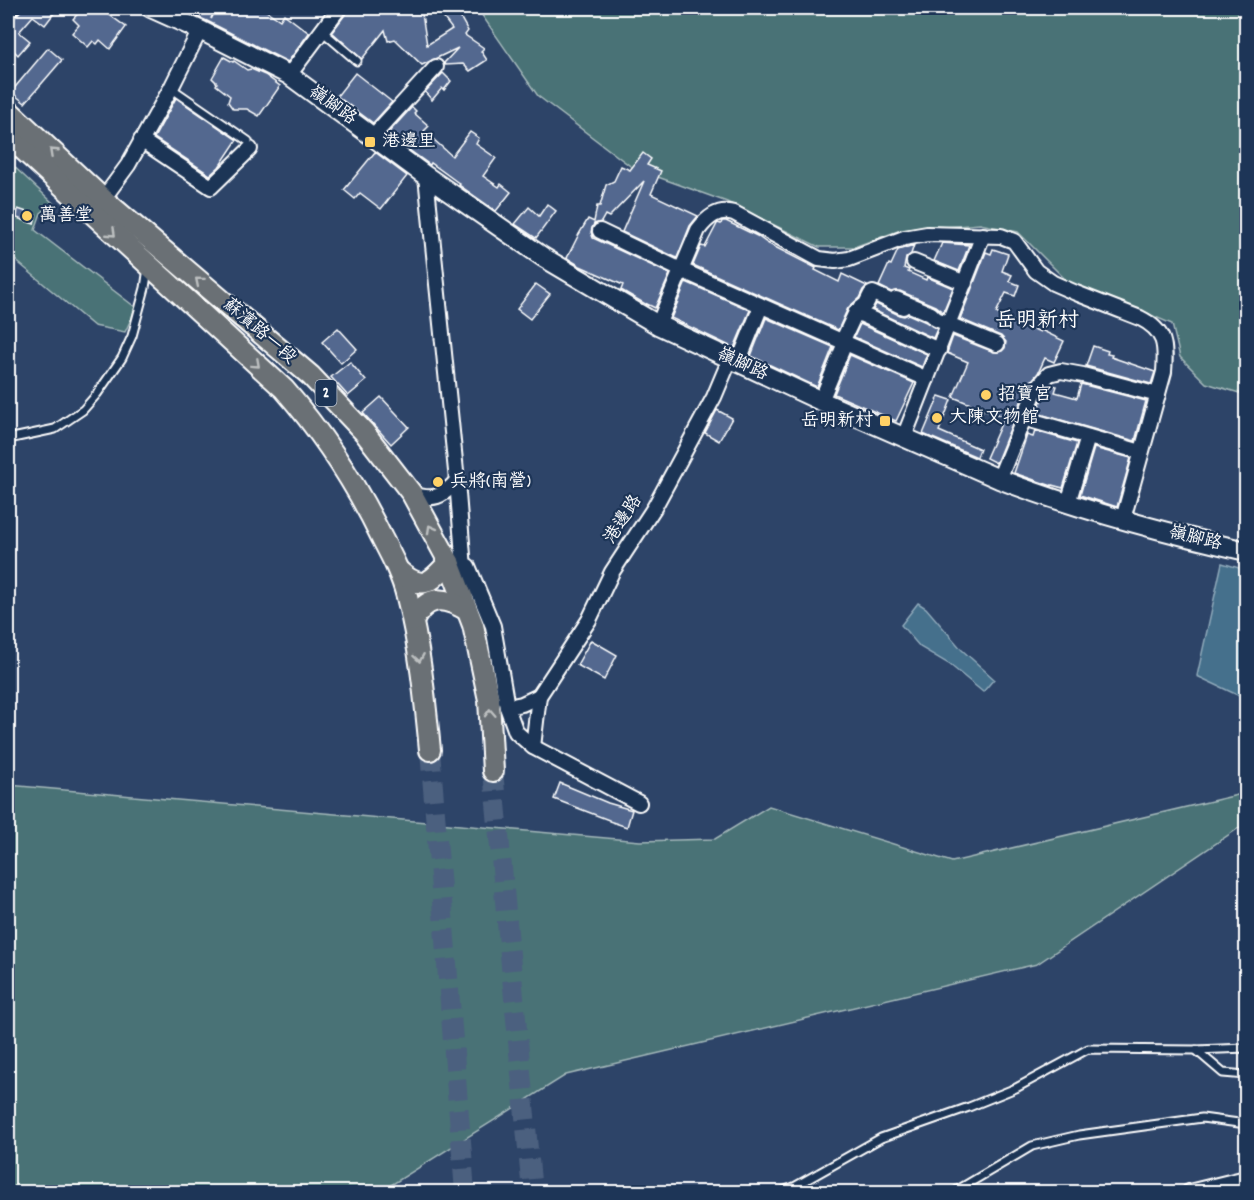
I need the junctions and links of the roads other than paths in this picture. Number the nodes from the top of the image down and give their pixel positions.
1 (11, 8) edge
2 (150, 8) edge
3 (339, 8) edge
4 (8, 12) edge
5 (202, 31) junction
6 (322, 31) junction
7 (357, 61) dead end
8 (436, 67) dead end
9 (289, 75) junction
10 (171, 88) junction
11 (8, 110) edge
12 (8, 136) edge
13 (373, 136) junction
14 (141, 140) junction
15 (249, 145) joint
16 (426, 176) junction
17 (103, 199) junction
18 (600, 231) dead end
19 (984, 235) junction
20 (165, 252) junction
21 (914, 262) dead end
22 (148, 266) junction
23 (681, 270) junction
24 (965, 283) junction
25 (896, 299) dead end
26 (761, 306) junction
27 (856, 312) junction
28 (913, 312) dead end
29 (949, 324) junction
30 (658, 325) junction
31 (844, 342) junction
32 (997, 344) dead end
33 (939, 350) junction
34 (734, 361) junction
35 (927, 379) junction
36 (1158, 394) junction
37 (821, 401) junction
38 (1023, 418) junction
39 (904, 437) junction
40 (1088, 437) junction
41 (8, 439) edge
42 (1141, 452) junction
43 (999, 479) junction
44 (457, 481) junction
45 (412, 494) junction
46 (1068, 503) junction
47 (1123, 519) junction
48 (1246, 551) edge
49 (456, 559) junction
50 (399, 571) junction
51 (467, 610) junction
52 (412, 621) junction
53 (539, 696) junction
54 (507, 707) junction
55 (533, 747) junction
56 (430, 750) tunnel mouth
57 (494, 771) tunnel mouth
58 (639, 803) dead end
59 (1246, 1047) edge
60 (1196, 1050) junction
61 (1246, 1075) edge
62 (1246, 1124) edge
63 (1246, 1178) edge
64 (780, 1192) edge
65 (954, 1192) edge
66 (1189, 1192) edge

1 - 4 street
2 - 5 street, 嶺腳路
3 - 6 street, 嶺腳路
5 - 9 street, 嶺腳路
5 - 10 street
6 - 7 lane
6 - 9 street, 嶺腳路
8 - 13 street
9 - 13 street, 嶺腳路
10 - 14 street
10 - 15 lane
17 -> 11 main road, 蘇濱路一段 / 2
12 -> 22 main road, 蘇濱路一段 / 2
13 - 16 street, 嶺腳路
14 - 15 street
14 - 17 street
16 - 30 street, 嶺腳路
16 - 44 street
17 - 20 main road, 蘇濱路一段 / 2
18 - 23 street
19 - 23 street
19 - 24 street
19 - 36 street
20 - 22 lane
45 -> 20 main road, 蘇濱路一段 / 2
21 - 24 street
22 - 41 lane
22 -> 50 main road, 蘇濱路一段 / 2
23 - 26 street
23 - 30 street
24 - 29 street
25 - 29 street
26 - 31 street
26 - 34 street, 港邊路
27 - 28 street
27 - 31 street
27 - 33 street
29 - 32 street
29 - 33 street
30 - 34 street, 嶺腳路
31 - 35 street
31 - 37 street
33 - 35 street
34 - 37 street, 嶺腳路
34 - 53 street, 港邊路
35 - 39 street
36 - 38 street
36 - 42 street
37 - 39 street, 嶺腳路
38 - 40 street
38 - 43 street
39 - 43 street, 嶺腳路
40 - 42 street
40 - 46 street
42 - 47 street
43 - 46 street, 嶺腳路
44 - 45 street
44 - 49 street
49 -> 45 main road, 蘇濱路一段 / 2
46 - 47 street, 嶺腳路
47 - 48 street, 嶺腳路
49 - 50 main road
49 - 51 main road, 蘇濱路一段 / 2
49 - 54 street
50 - 52 main road, 蘇濱路一段 / 2
51 - 52 main road
57 -> 51 main road, 蘇濱路一段 / 2
52 -> 56 main road, 蘇濱路一段 / 2
53 - 54 street
53 - 55 street
54 - 55 street
55 - 58 street
59 - 60 lane
60 - 61 lane
60 - 64 lane
62 - 65 lane
63 - 66 street

